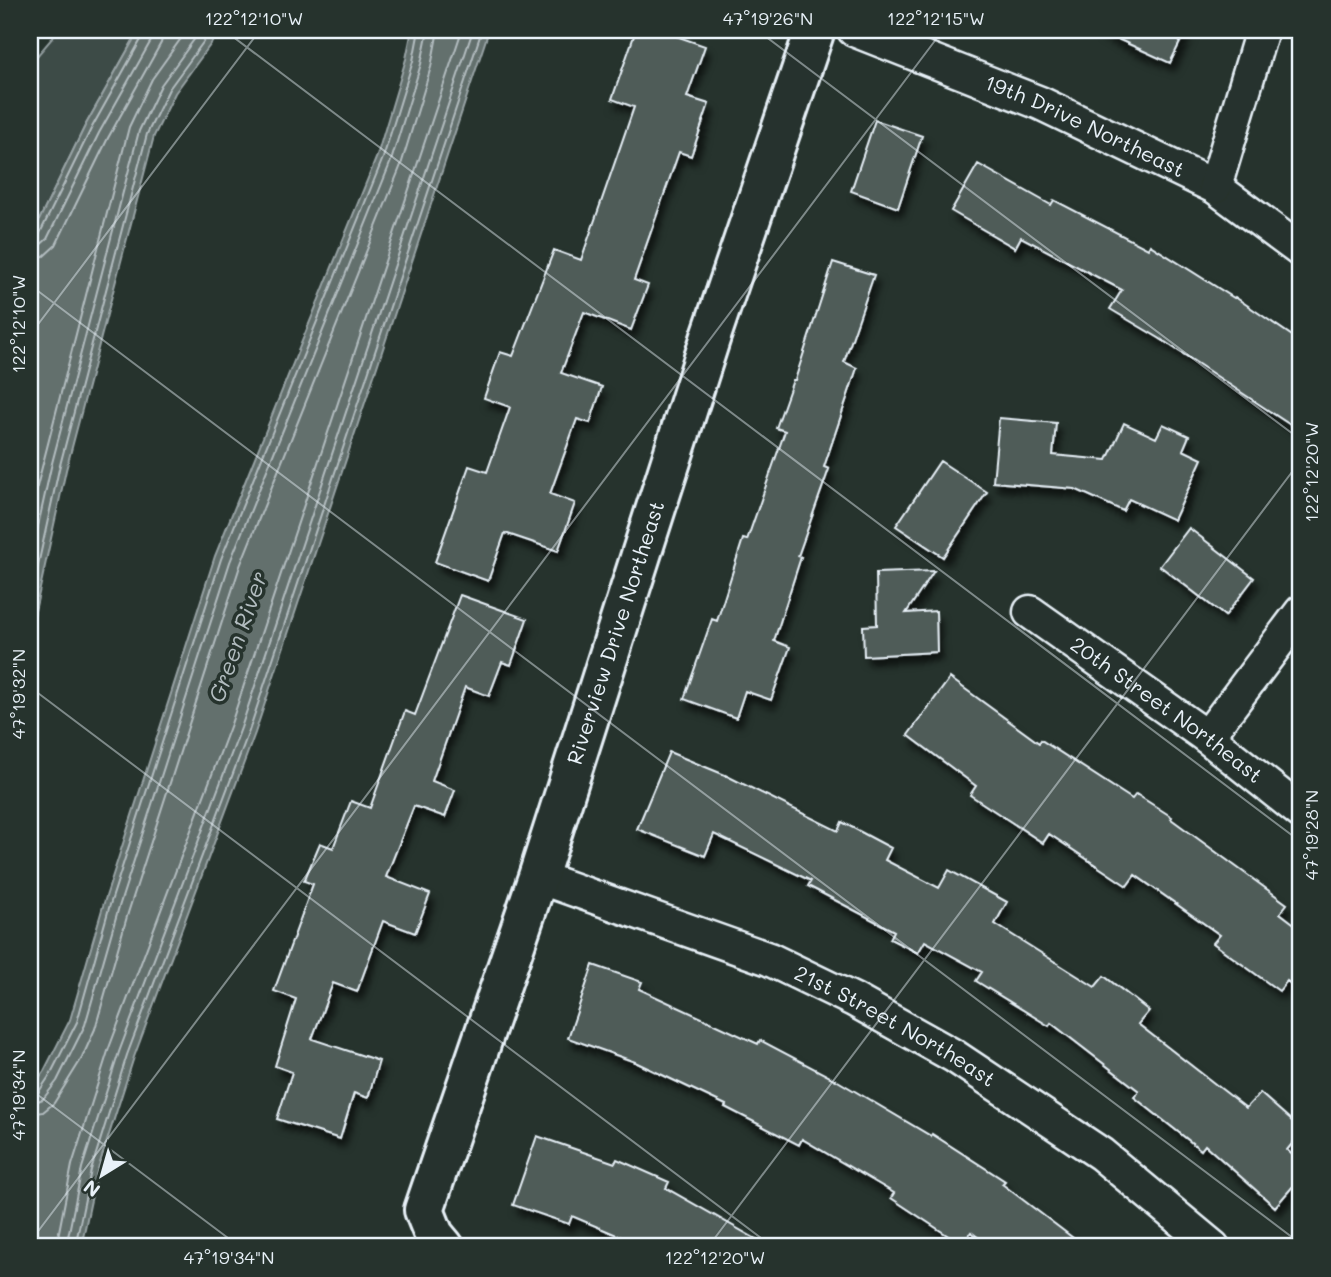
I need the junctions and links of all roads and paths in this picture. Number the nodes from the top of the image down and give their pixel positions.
1 (814, 30) edge
2 (854, 30) edge
3 (1262, 30) edge
4 (1214, 187) junction
5 (1301, 251) edge
6 (1030, 612) dead end
7 (1301, 612) edge
8 (1207, 737) junction
9 (1301, 812) edge
10 (538, 877) junction
11 (431, 1243) edge
12 (1213, 1247) edge

1 - 10 street, Riverview Drive Northeast
2 - 4 street, 19th Drive Northeast
3 - 4 street
4 - 5 street, 19th Drive Northeast
6 - 8 street, 20th Street Northeast
7 - 8 street
8 - 9 street, 20th Street Northeast
10 - 11 street, Riverview Drive Northeast
10 - 12 street, 21st Street Northeast

